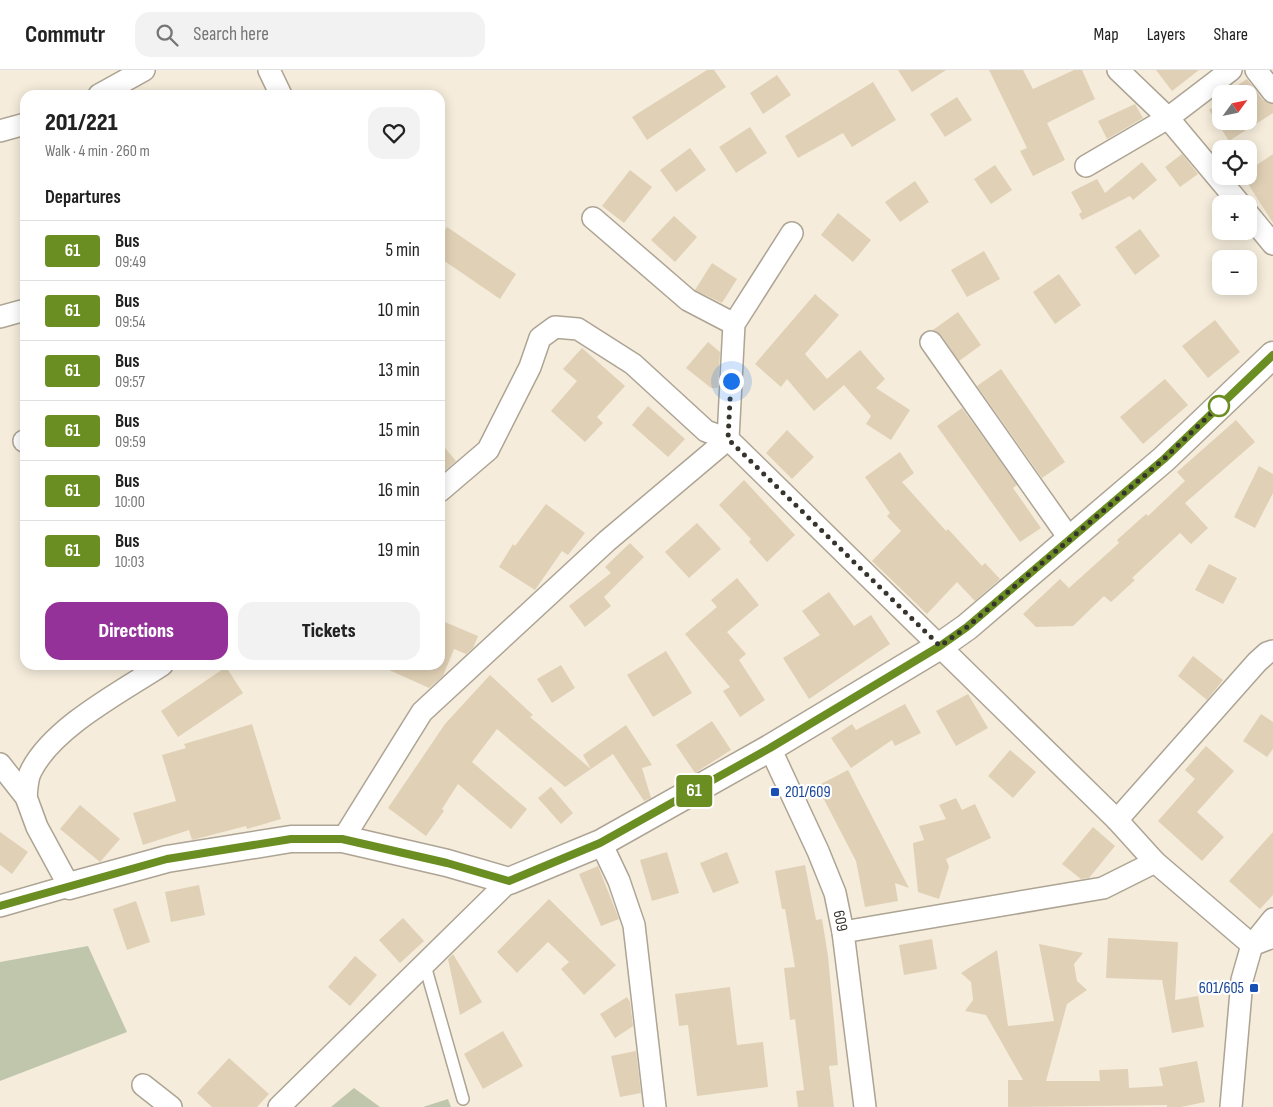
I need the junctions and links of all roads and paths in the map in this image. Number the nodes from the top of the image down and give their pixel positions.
1 (144, 70) edge
2 (269, 70) edge
3 (1118, 70) edge
4 (1231, 70) edge
5 (1256, 70) edge
6 (108, 90) edge
7 (279, 90) edge
8 (1273, 92) edge
9 (1168, 118) junction
10 (20, 125) edge
11 (0, 131) edge
12 (1086, 166) dead end
13 (1232, 195) edge
14 (593, 218) dead end
15 (1257, 225) edge
16 (792, 233) dead end
17 (1273, 244) edge
18 (20, 311) edge
19 (0, 317) edge
20 (734, 324) junction
21 (931, 342) dead end
22 (1273, 355) edge
23 (728, 439) junction
24 (445, 487) edge
25 (1069, 538) junction
26 (940, 646) junction
27 (1273, 651) edge
28 (154, 670) edge
29 (770, 748) junction
30 (0, 764) edge
31 (26, 797) junction
32 (1117, 820) junction
33 (342, 839) junction
34 (600, 843) junction
35 (1155, 862) junction
36 (509, 881) junction
37 (69, 886) junction
38 (0, 906) edge
39 (1273, 919) edge
40 (843, 932) junction
41 (1273, 937) edge
42 (1252, 944) junction
43 (424, 962) junction
44 (143, 1085) dead end
45 (463, 1099) dead end
46 (171, 1107) edge
47 (279, 1107) edge
48 (655, 1107) edge
49 (865, 1107) edge
50 (1231, 1107) edge

1 - 6 street
2 - 7 street
3 - 9 street
4 - 9 street
5 - 8 street
9 - 12 street
9 - 13 street
10 - 11 street
14 - 20 street
15 - 17 street
16 - 20 street
18 - 19 street
20 - 23 street
21 - 25 street
22 - 25 street
23 - 24 street
23 - 26 street
23 - 33 street
25 - 26 street
26 - 29 street
26 - 32 street
27 - 32 street
28 - 31 street
29 - 34 street
29 - 40 street, 609
30 - 31 street
31 - 37 street
32 - 35 street
33 - 36 street
33 - 37 street
34 - 36 street
34 - 48 street
35 - 40 street
35 - 42 street
36 - 43 street
37 - 38 street
39 - 42 street
40 - 49 street, 609
41 - 42 street
42 - 50 street
43 - 45 lane
43 - 47 street
44 - 46 street

